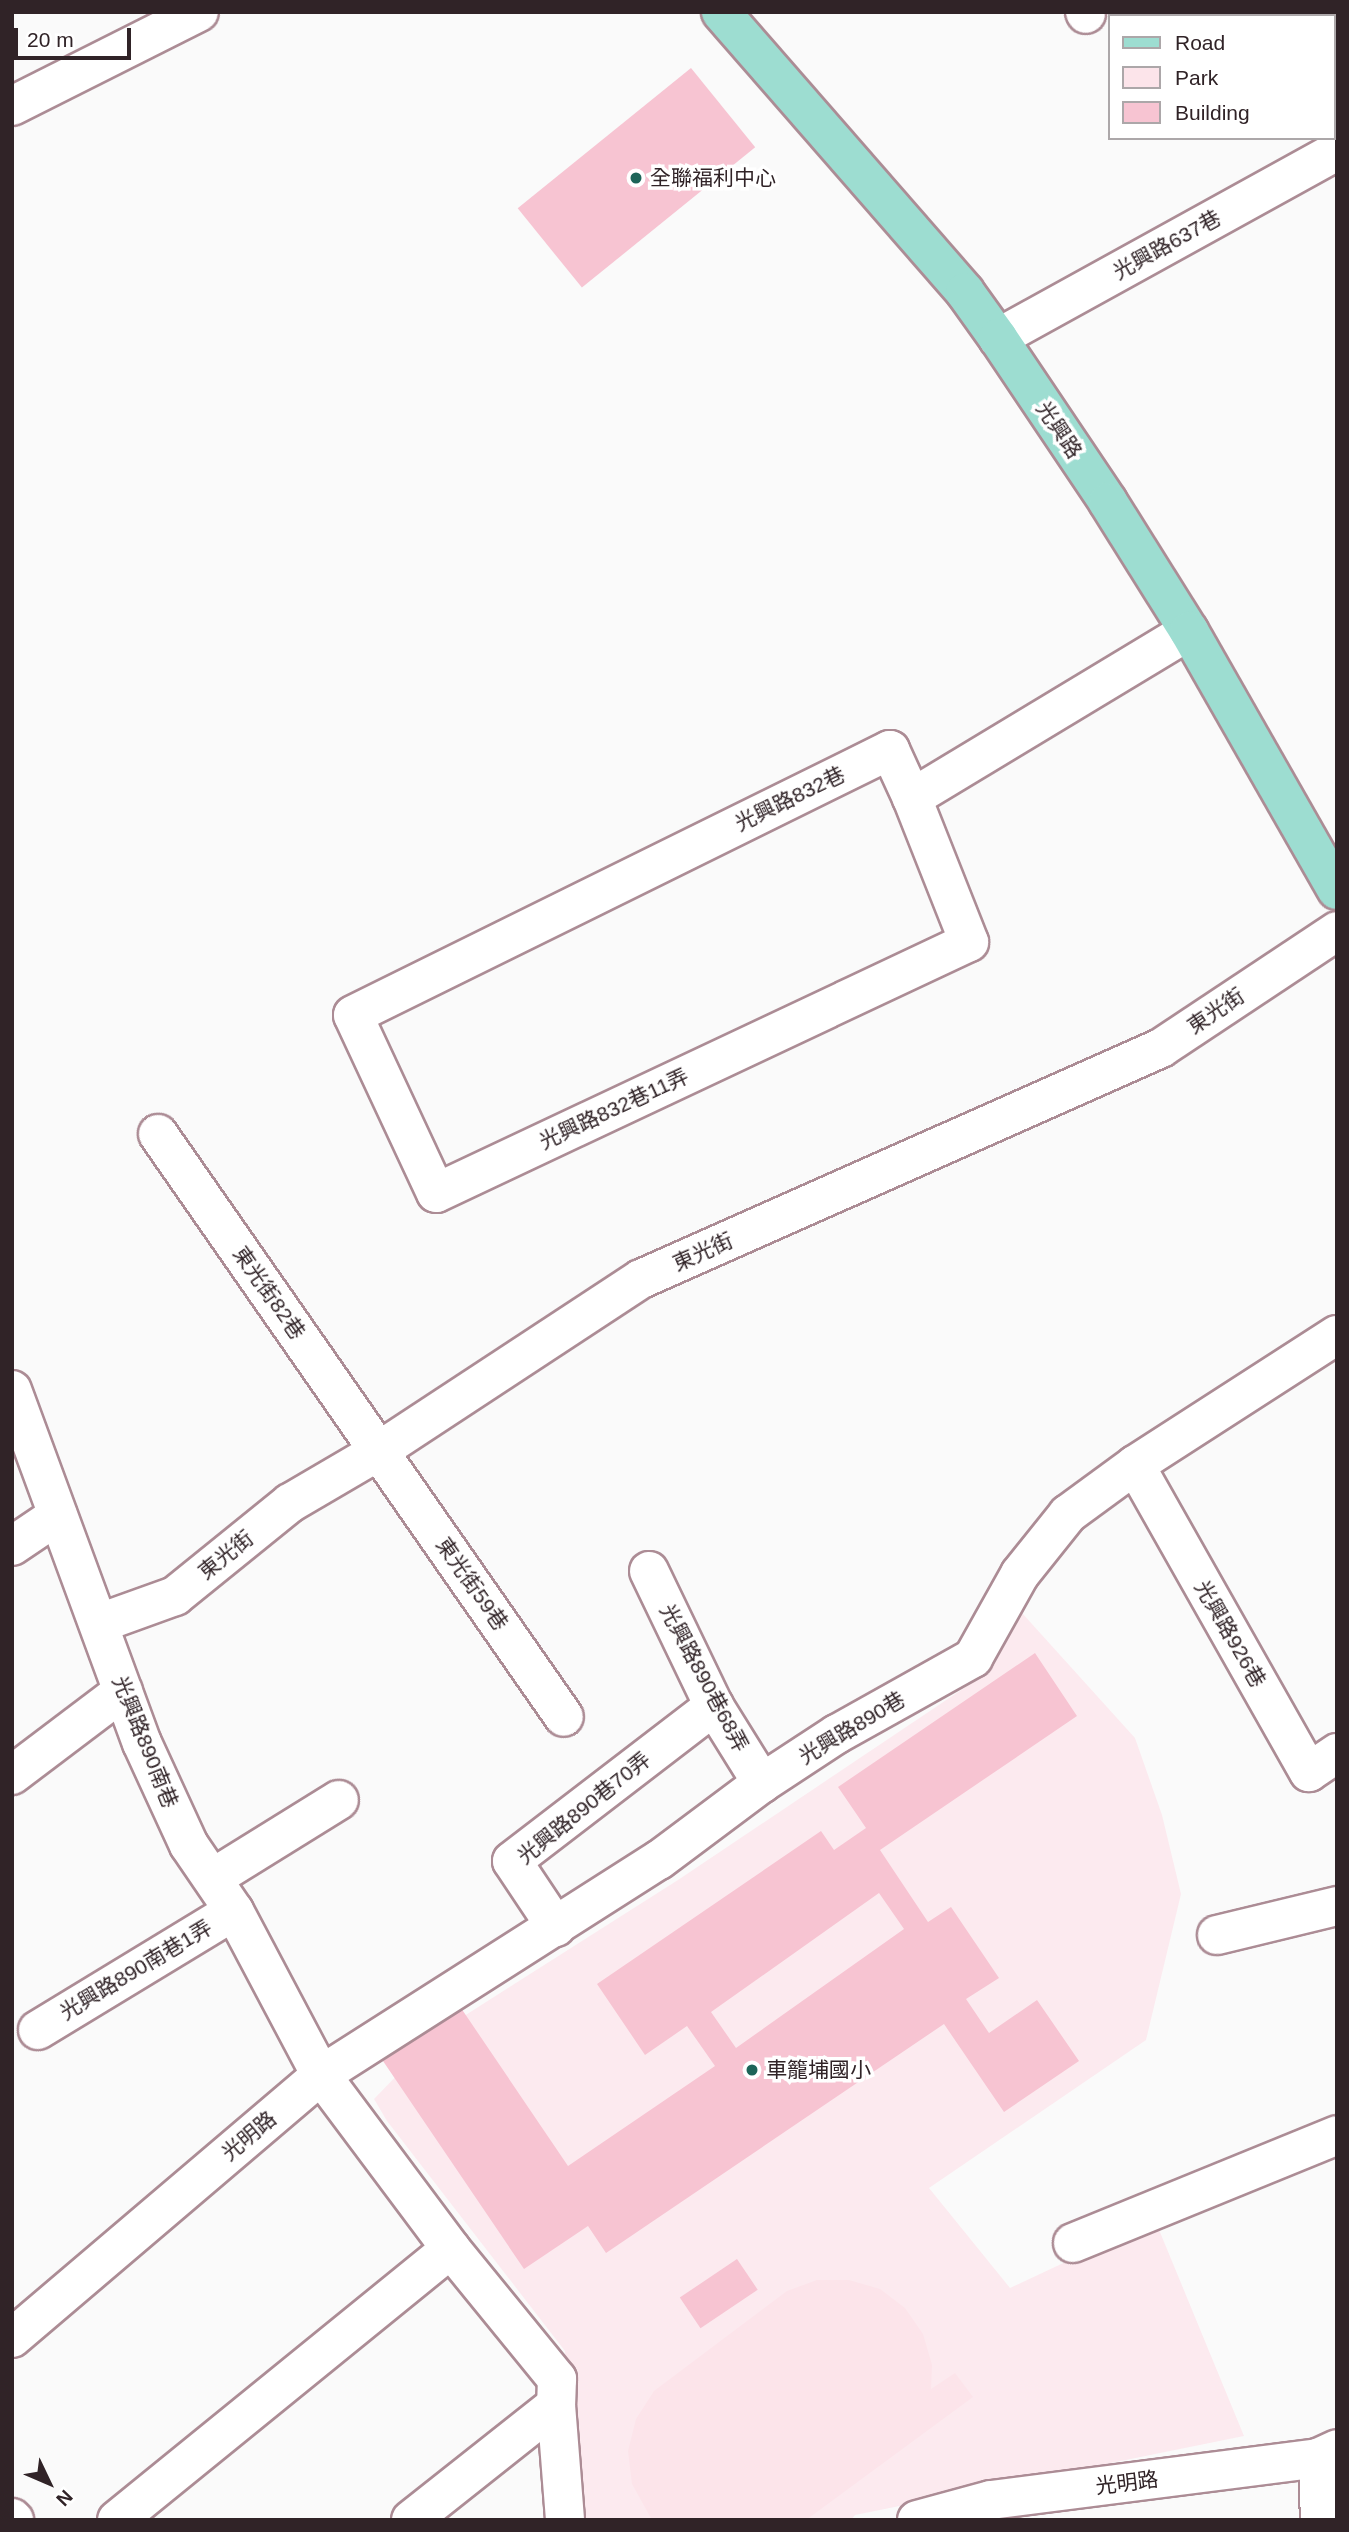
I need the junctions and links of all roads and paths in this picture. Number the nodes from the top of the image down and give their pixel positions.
1 (199, 12) edge
2 (721, 12) edge
3 (12, 106) edge
4 (1337, 151) edge
5 (998, 338) junction
6 (1189, 631) junction
7 (912, 798) junction
8 (1337, 890) edge
9 (1337, 931) edge
10 (353, 1015) joint
11 (158, 1134) dead end
12 (1337, 1335) edge
13 (12, 1390) edge
14 (379, 1451) junction
15 (1135, 1465) junction
16 (58, 1515) junction
17 (12, 1546) edge
18 (649, 1571) dead end
19 (100, 1623) junction
20 (123, 1691) junction
21 (714, 1706) junction
22 (564, 1717) dead end
23 (1337, 1753) edge
24 (12, 1774) edge
25 (762, 1783) junction
26 (339, 1800) dead end
27 (213, 1878) junction
28 (1337, 1906) edge
29 (234, 1911) junction
30 (556, 1927) junction
31 (1217, 1935) dead end
32 (38, 2030) dead end
33 (321, 2075) junction
34 (1337, 2134) edge
35 (1073, 2243) dead end
36 (451, 2249) junction
37 (12, 2338) edge
38 (556, 2405) junction
39 (1327, 2454) edge
40 (117, 2520) edge
41 (411, 2520) edge
42 (565, 2520) edge
43 (917, 2520) edge
44 (1320, 2520) edge

1 - 3 street
2 - 5 main road, 光興路
4 - 5 street, 光興路637巷
5 - 6 main road, 光興路
6 - 7 street
6 - 8 main road, 光興路
7 - 10 street, 光興路832巷
7 - 10 street, 光興路832巷11弄
9 - 14 street, 東光街
11 - 14 street, 東光街82巷
12 - 15 street, 光興路890巷
13 - 16 street, 光興路890南巷
14 - 19 street, 東光街
14 - 22 street, 東光街59巷
15 - 23 street, 光興路926巷
15 - 25 street, 光興路890巷
16 - 17 street
16 - 19 street, 光興路890南巷
18 - 21 street, 光興路890巷68弄
19 - 20 street, 光興路890南巷
20 - 24 street
20 - 27 street, 光興路890南巷
21 - 25 street, 光興路890巷68弄
21 - 30 street, 光興路890巷70弄
25 - 30 street, 光興路890巷
26 - 27 street
27 - 29 street, 光興路890南巷
28 - 31 street
29 - 32 street, 光興路890南巷1弄
29 - 33 street, 光興路890南巷
30 - 33 street, 光興路890巷
33 - 36 street
33 - 37 street, 光明路
34 - 35 street
36 - 38 street
36 - 40 street
38 - 41 street
38 - 42 street
39 - 43 street, 光明路
39 - 44 street

